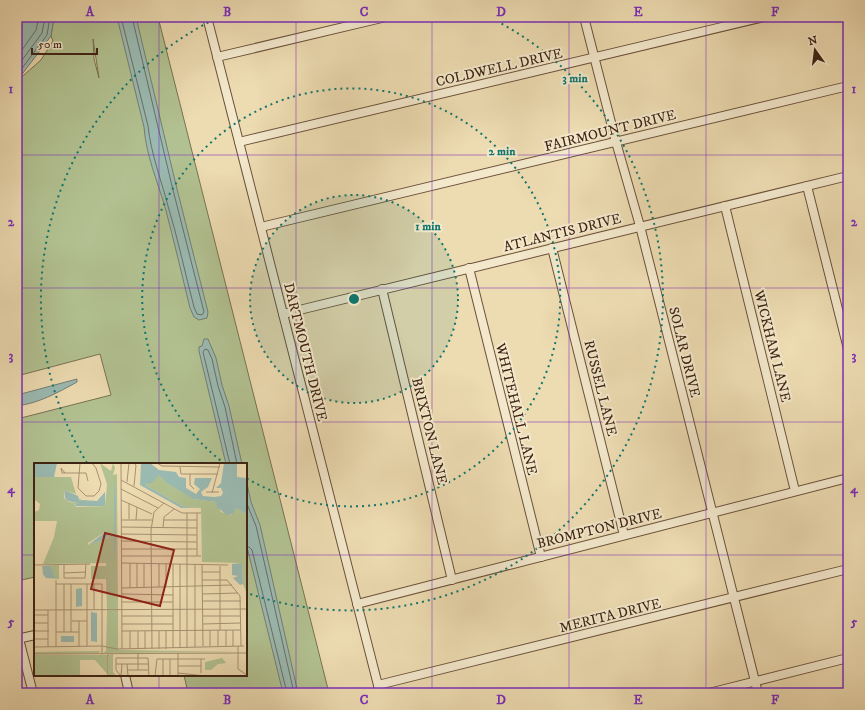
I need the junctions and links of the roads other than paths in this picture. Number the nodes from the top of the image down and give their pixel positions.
1 (207, 17) edge
2 (386, 17) edge
3 (584, 17) edge
4 (764, 17) edge
5 (217, 57) junction
6 (594, 58) junction
7 (848, 86) edge
8 (239, 142) junction
9 (616, 142) junction
10 (848, 176) edge
11 (807, 186) junction
12 (725, 206) junction
13 (640, 226) junction
14 (261, 227) junction
15 (552, 248) junction
16 (469, 268) junction
17 (382, 289) junction
18 (283, 314) junction
19 (848, 349) edge
20 (848, 478) edge
21 (795, 492) junction
22 (713, 513) junction
23 (624, 535) junction
24 (541, 557) junction
25 (848, 569) edge
26 (452, 580) junction
27 (734, 598) junction
28 (356, 604) junction
29 (34, 635) edge
30 (18, 639) edge
31 (848, 658) edge
32 (125, 676) edge
33 (755, 681) junction
34 (379, 689) edge
35 (33, 693) edge
36 (129, 693) edge
37 (709, 693) edge
38 (758, 693) edge

1 - 5 street, DARTMOUTH DRIVE
2 - 5 street
3 - 6 street, SOLAR DRIVE
4 - 6 street, COLDWELL DRIVE
5 - 8 street, DARTMOUTH DRIVE
6 - 8 street, COLDWELL DRIVE
6 - 9 street, SOLAR DRIVE
7 - 9 street, FAIRMOUNT DRIVE
8 - 14 street, DARTMOUTH DRIVE
9 - 13 street, SOLAR DRIVE
9 - 14 street, FAIRMOUNT DRIVE
10 - 11 street, ATLANTIS DRIVE
11 - 12 street, ATLANTIS DRIVE
11 - 19 street
12 - 13 street, ATLANTIS DRIVE
12 - 21 street, WICKHAM LANE
13 - 15 street, ATLANTIS DRIVE
13 - 22 street, SOLAR DRIVE
14 - 18 street, DARTMOUTH DRIVE
15 - 16 street, ATLANTIS DRIVE
15 - 23 street, RUSSEL LANE
16 - 17 street, ATLANTIS DRIVE
16 - 24 street, WHITEHALL LANE
17 - 18 street, ATLANTIS DRIVE
17 - 26 street, BRIXTON LANE
18 - 28 street, DARTMOUTH DRIVE
20 - 21 street, BROMPTON DRIVE
21 - 22 street, BROMPTON DRIVE
22 - 23 street, BROMPTON DRIVE
22 - 27 street, SOLAR DRIVE
23 - 24 street, BROMPTON DRIVE
24 - 26 street, BROMPTON DRIVE
25 - 27 street, MERITA DRIVE
26 - 28 street, BROMPTON DRIVE
27 - 33 street, SOLAR DRIVE
27 - 34 street, MERITA DRIVE
28 - 34 street, DARTMOUTH DRIVE
29 - 30 street
30 - 35 street
31 - 33 street
32 - 36 street
33 - 37 street
33 - 38 street, SOLAR DRIVE

